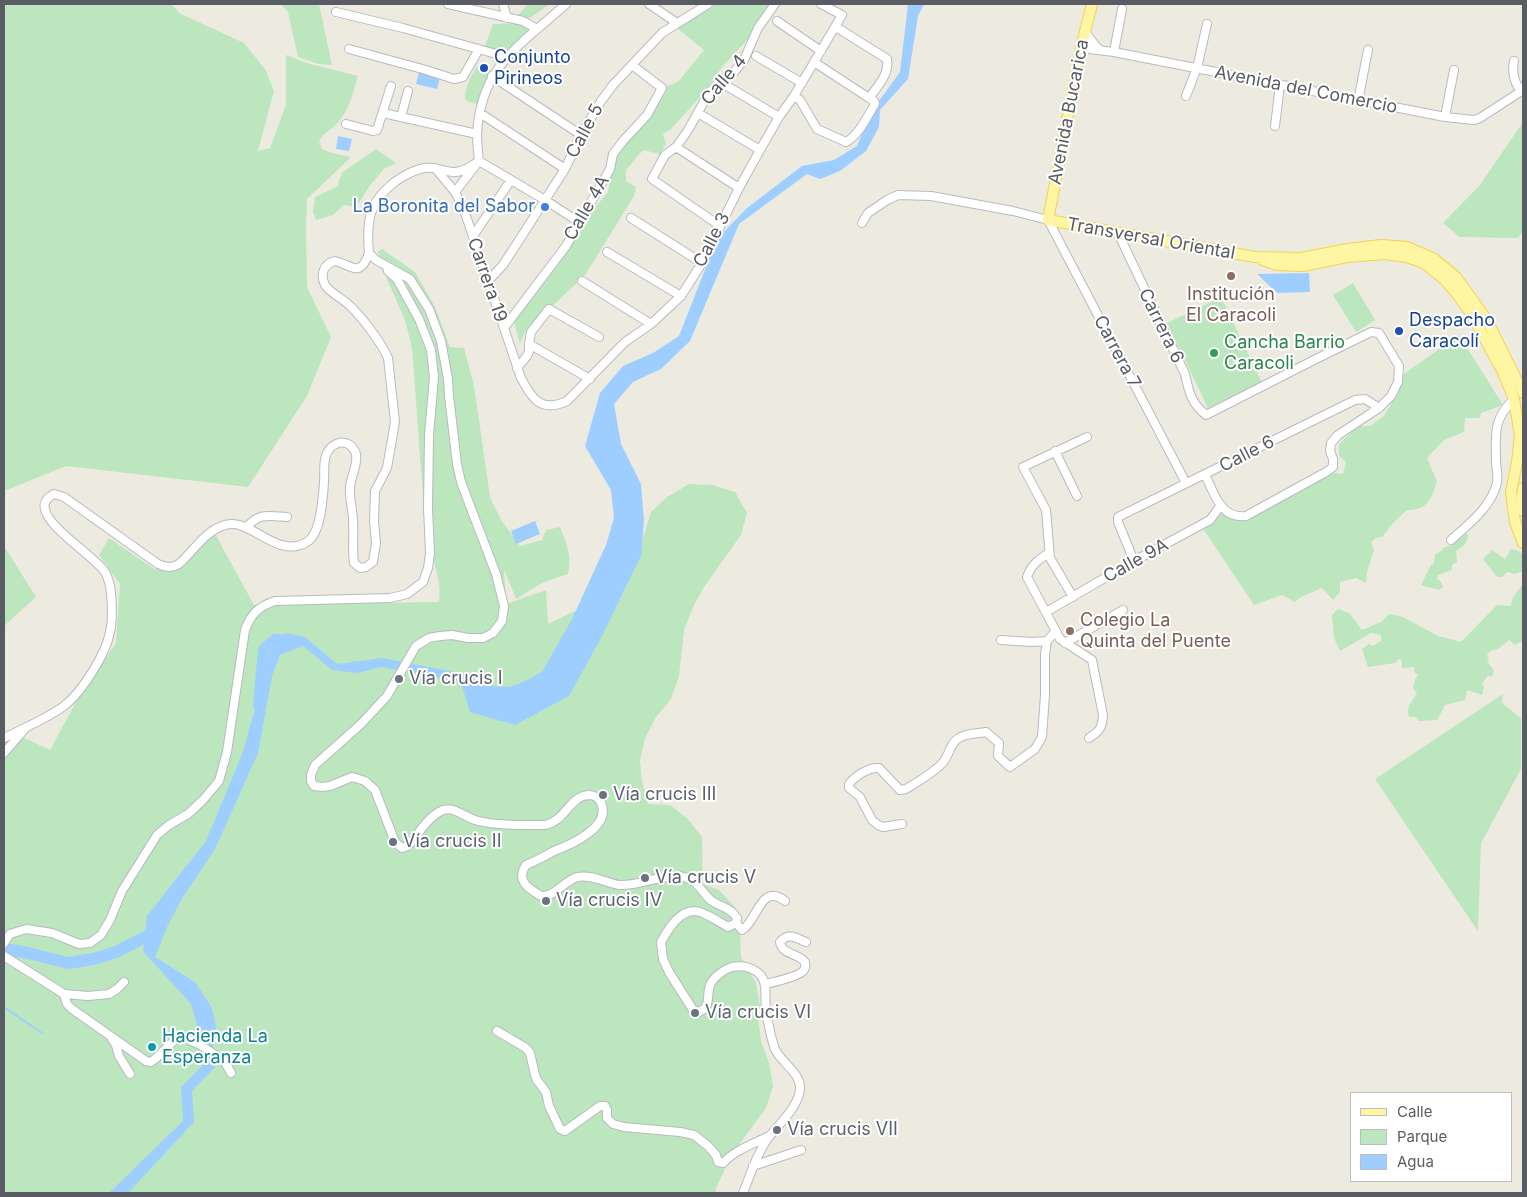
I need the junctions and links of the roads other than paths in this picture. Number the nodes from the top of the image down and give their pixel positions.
1 (452, 4) edge
2 (502, 4) edge
3 (566, 4) edge
4 (650, 4) edge
5 (708, 4) edge
6 (775, 4) edge
7 (821, 4) edge
8 (1092, 4) edge
9 (1122, 9) dead end
10 (336, 12) dead end
11 (495, 15) junction
12 (507, 18) junction
13 (777, 21) dead end
14 (677, 24) junction
15 (1207, 24) dead end
16 (836, 27) junction
17 (537, 29) junction
18 (1085, 32) junction
19 (1082, 48) junction
20 (349, 49) dead end
21 (479, 49) junction
22 (1100, 50) junction
23 (1368, 50) dead end
24 (820, 51) junction
25 (1114, 52) junction
26 (756, 56) dead end
27 (506, 57) junction
28 (1514, 61) dead end
29 (814, 62) junction
30 (632, 65) junction
31 (1197, 68) junction
32 (1454, 70) dead end
33 (492, 76) junction
34 (802, 83) junction
35 (1280, 85) junction
36 (391, 86) dead end
37 (727, 86) dead end
38 (1523, 89) edge
39 (408, 91) dead end
40 (794, 96) junction
41 (1186, 96) dead end
42 (869, 98) junction
43 (1358, 101) junction
44 (383, 113) junction
45 (480, 113) junction
46 (698, 113) junction
47 (401, 117) junction
48 (780, 117) junction
49 (1445, 117) junction
50 (346, 124) dead end
51 (1275, 126) dead end
52 (477, 134) junction
53 (581, 135) junction
54 (676, 146) junction
55 (760, 150) junction
56 (479, 161) junction
57 (436, 168) junction
58 (565, 169) junction
59 (512, 180) junction
60 (739, 188) junction
61 (455, 192) junction
62 (545, 200) junction
63 (631, 218) dead end
64 (1048, 220) junction
65 (579, 222) junction
66 (862, 223) dead end
67 (720, 226) junction
68 (1118, 233) junction
69 (472, 236) junction
70 (607, 252) dead end
71 (369, 253) junction
72 (1255, 257) junction
73 (702, 263) junction
74 (386, 266) junction
75 (582, 281) dead end
76 (487, 282) junction
77 (681, 296) junction
78 (650, 324) junction
79 (504, 328) junction
80 (598, 337) dead end
81 (529, 344) junction
82 (517, 368) junction
83 (590, 379) junction
84 (1523, 393) edge
85 (531, 397) joint
86 (1514, 399) junction
87 (1379, 408) junction
88 (1087, 437) dead end
89 (1055, 452) junction
90 (1205, 475) junction
91 (1186, 484) junction
92 (1523, 488) edge
93 (1077, 496) dead end
94 (1221, 505) junction
95 (1523, 510) edge
96 (287, 517) dead end
97 (246, 528) junction
98 (1451, 540) dead end
99 (1523, 543) edge
100 (1049, 552) junction
101 (1134, 561) junction
102 (1073, 597) junction
103 (1122, 610) dead end
104 (1046, 612) junction
105 (1056, 631) junction
106 (1001, 640) dead end
107 (1047, 640) junction
108 (1065, 643) junction
109 (27, 726) junction
110 (4, 738) edge
111 (1089, 738) dead end
112 (4, 753) edge
113 (902, 824) dead end
114 (785, 901) dead end
115 (736, 923) junction
116 (806, 942) dead end
117 (4, 943) edge
118 (4, 956) edge
119 (124, 982) dead end
120 (765, 984) junction
121 (64, 994) junction
122 (497, 1031) dead end
123 (110, 1035) junction
124 (232, 1073) dead end
125 (130, 1074) dead end
126 (771, 1135) junction
127 (800, 1150) dead end
128 (753, 1166) junction
129 (743, 1193) edge

1 - 11 street
2 - 11 street
2 - 12 street
3 - 17 street
4 - 14 street
5 - 14 street, Calle 5
6 - 46 street, Calle 4
7 - 16 street, Calle 3
8 - 18 main road, Avenida Bucarica
9 - 25 street
10 - 21 street
11 - 12 street
12 - 17 street
13 - 24 street
14 - 30 street, Calle 5
15 - 31 street
16 - 24 street, Calle 3
16 - 42 street
17 - 27 street
18 - 19 main road, Avenida Bucarica
18 - 22 street
19 - 22 street, Avenida del Comercio
19 - 64 main road, Avenida Bucarica
20 - 21 street
21 - 27 street
22 - 25 street, Avenida del Comercio
23 - 43 street
24 - 29 street, Calle 3
25 - 31 street, Avenida del Comercio
26 - 34 street
27 - 33 street
28 - 38 street
29 - 34 street, Calle 3
29 - 42 street
30 - 53 street, Calle 5
30 - 65 street, Calle 4A
31 - 35 street, Avenida del Comercio
31 - 41 street
32 - 49 street
33 - 45 street
33 - 53 street
34 - 40 street, Calle 3
35 - 43 street, Avenida del Comercio
35 - 51 street
36 - 44 street
37 - 48 street
38 - 49 street, Avenida del Comercio
39 - 47 street
40 - 42 street
40 - 48 street, Calle 3
43 - 49 street, Avenida del Comercio
44 - 47 street
44 - 50 street
45 - 52 street
45 - 58 street
46 - 54 street, Calle 4
46 - 55 street
47 - 52 street
48 - 55 street, Calle 3
52 - 56 street
53 - 58 street, Calle 5
54 - 60 street
54 - 67 street, Calle 4
55 - 60 street, Calle 3
56 - 57 street
56 - 59 street
56 - 61 street
57 - 61 street, Carrera 19
57 - 71 street
58 - 62 street, Calle 5
59 - 62 street
59 - 69 street
60 - 67 street, Calle 3
61 - 69 street, Carrera 19
62 - 65 street
62 - 76 street, Calle 5
63 - 73 street
64 - 66 street
64 - 68 main road, Transversal Oriental
64 - 91 street, Carrera 7
65 - 79 street, Calle 4A
67 - 73 street, Calle 3
68 - 72 main road, Transversal Oriental
68 - 87 street, Carrera 6
69 - 76 street, Carrera 19
70 - 77 street
71 - 74 street
71 - 97 street
72 - 84 main road, Transversal Oriental
72 - 86 main road, Transversal Oriental
73 - 77 street, Calle 3
74 - 115 street
74 - 117 street
75 - 78 street
76 - 79 street, Carrera 19
77 - 78 street, Calle 3
78 - 83 street, Calle 3
79 - 82 street, Carrera 19
80 - 81 street
81 - 82 street
81 - 83 street
82 - 85 street, Carrera 19
83 - 85 street, Calle 3
86 - 98 street
86 - 99 main road, Transversal Oriental
87 - 90 street, Calle 6
87 - 94 street
88 - 89 street
89 - 93 street
89 - 100 street
90 - 91 street, Calle 6
90 - 94 street
91 - 101 street, Calle 6
92 - 95 main road
94 - 101 street, Calle 9A
96 - 97 street
97 - 109 street
100 - 102 street
100 - 104 street
101 - 102 street, Calle 9A
102 - 104 street, Calle 9A
103 - 108 street
104 - 105 street
105 - 107 street
105 - 108 street
106 - 107 street
107 - 113 street
108 - 111 street
109 - 110 street
109 - 112 street
114 - 115 street
115 - 120 street
116 - 120 street
118 - 121 street
119 - 121 street
120 - 126 street
121 - 123 street
122 - 126 street
123 - 124 street
123 - 125 street
126 - 128 street
127 - 128 street
128 - 129 street

